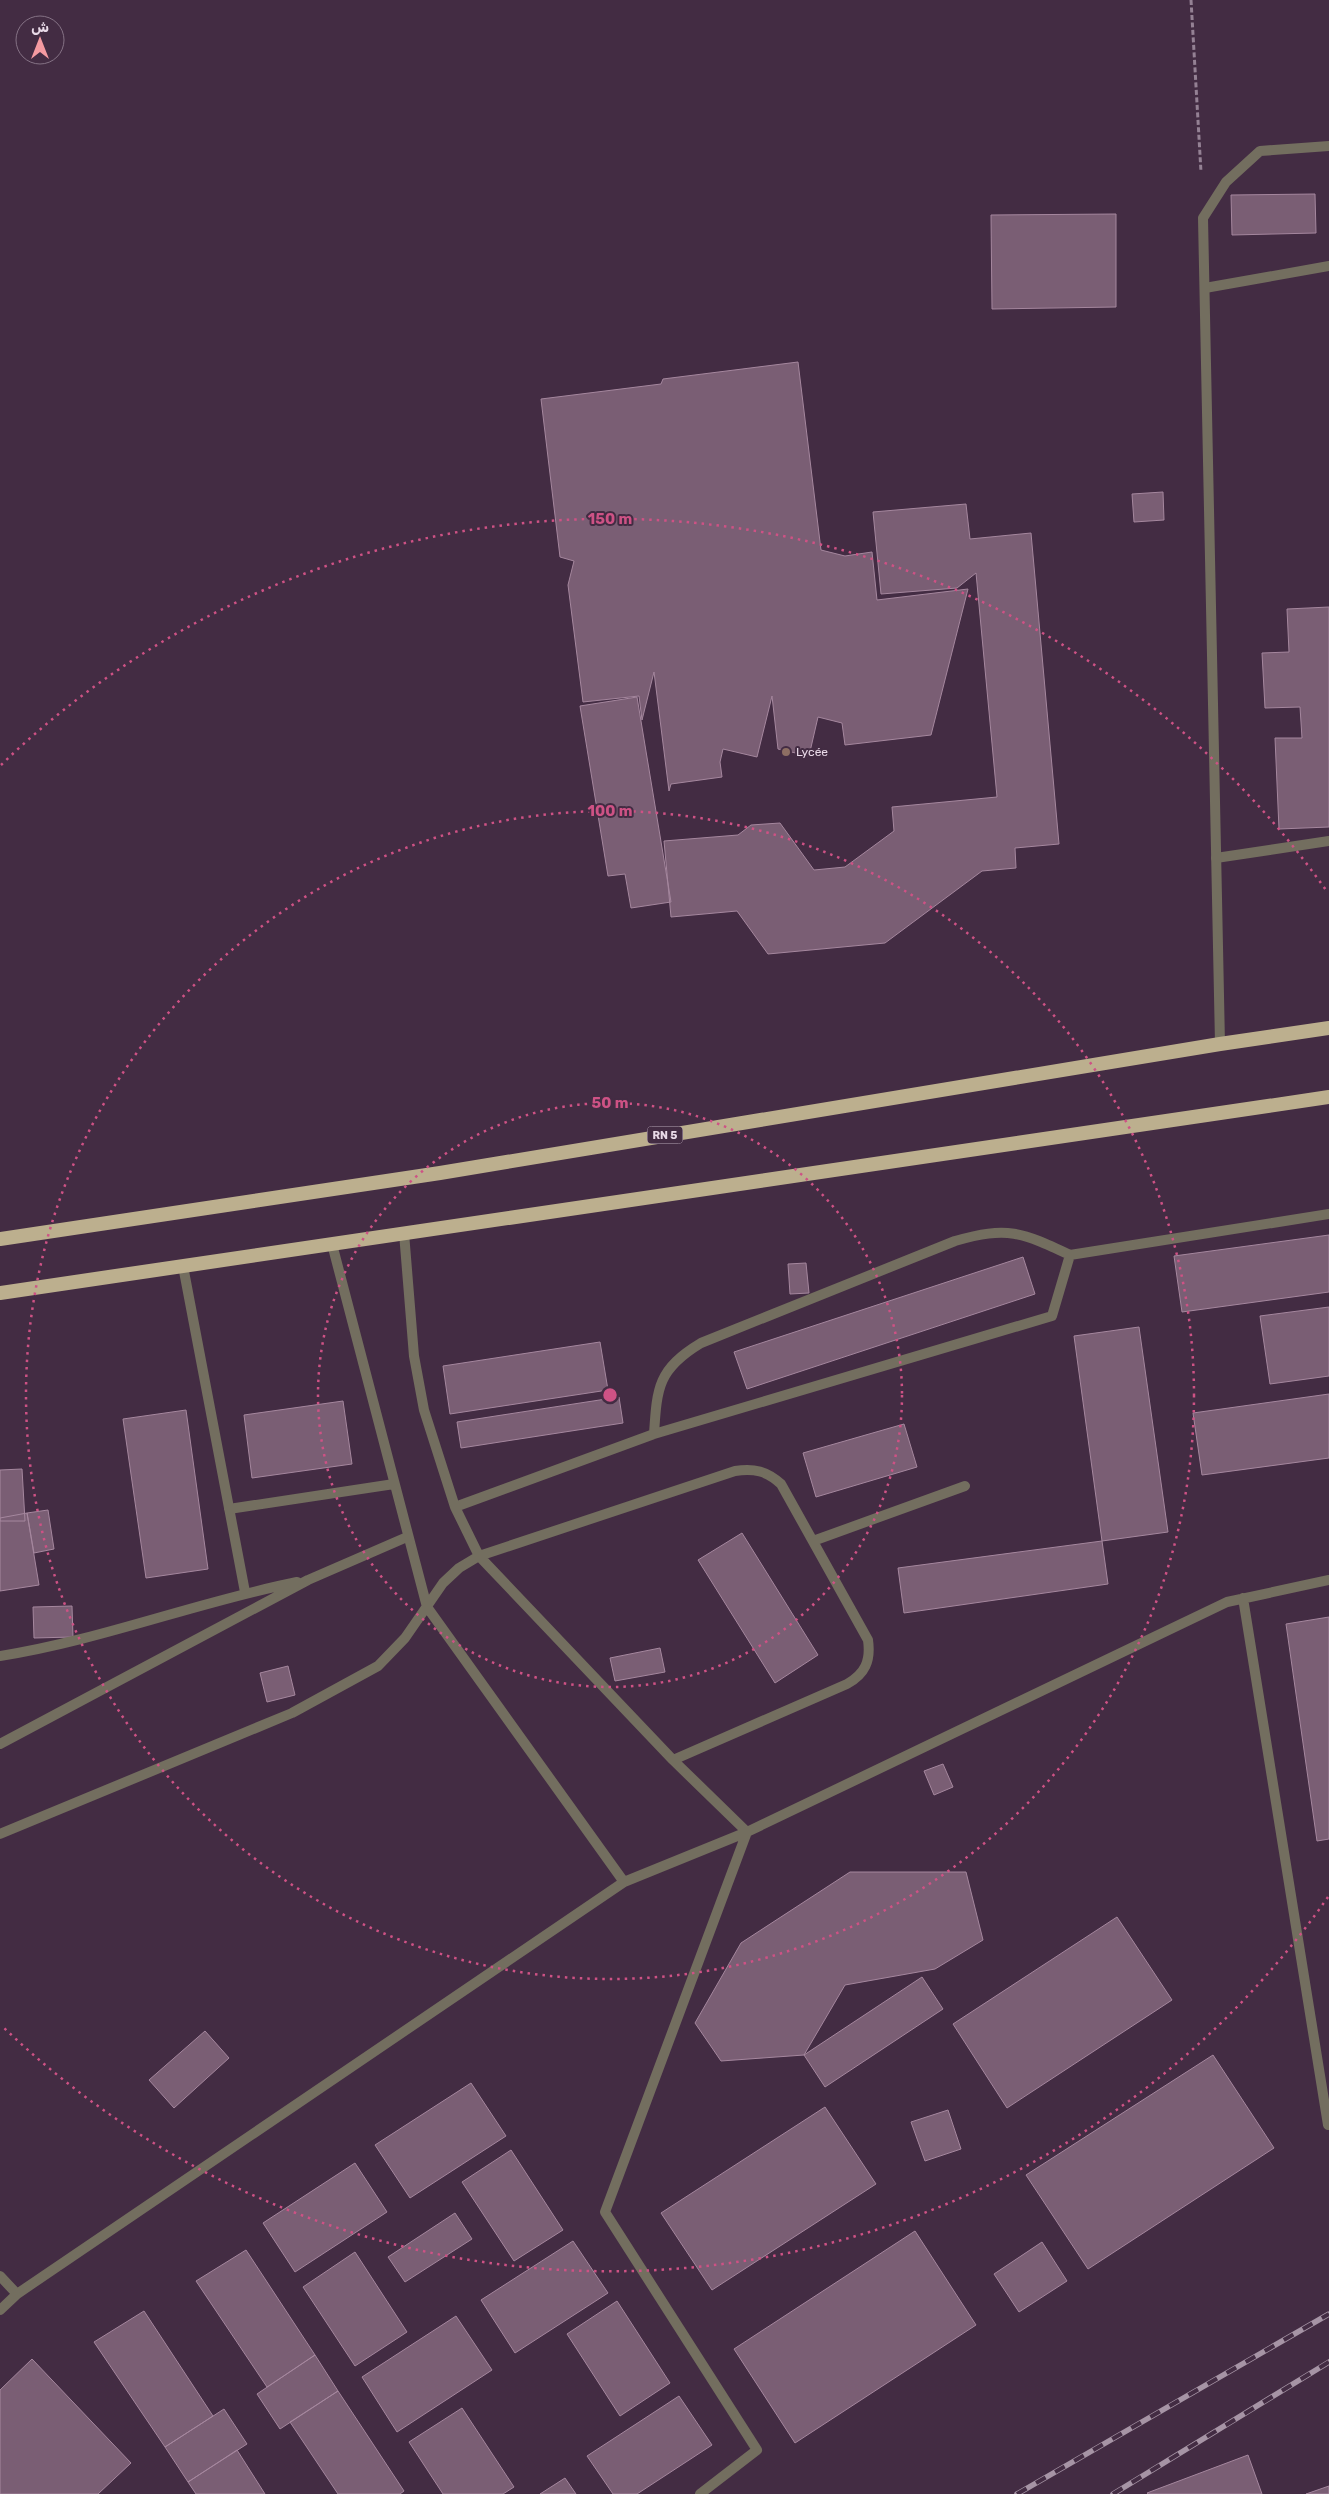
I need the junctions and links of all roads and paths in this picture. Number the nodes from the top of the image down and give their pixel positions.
1 (1191, 0) edge
2 (1329, 146) edge
3 (1204, 218) junction
4 (1329, 266) edge
5 (1205, 288) junction
6 (1329, 841) edge
7 (1216, 858) junction
8 (1329, 1028) edge
9 (1220, 1044) junction
10 (1329, 1097) edge
11 (1329, 1214) edge
12 (404, 1233) junction
13 (0, 1239) edge
14 (332, 1244) junction
15 (1070, 1256) junction
16 (183, 1266) junction
17 (0, 1293) edge
18 (654, 1434) junction
19 (394, 1484) junction
20 (964, 1486) dead end
21 (455, 1507) junction
22 (229, 1509) junction
23 (407, 1537) junction
24 (813, 1541) junction
25 (479, 1556) junction
26 (308, 1580) junction
27 (1329, 1580) edge
28 (245, 1592) junction
29 (1243, 1598) junction
30 (427, 1607) junction
31 (0, 1656) edge
32 (0, 1744) edge
33 (673, 1760) junction
34 (747, 1832) junction
35 (0, 1834) edge
36 (624, 1882) junction
37 (1328, 2124) dead end
38 (0, 2276) edge
39 (17, 2294) junction
40 (0, 2310) edge
41 (700, 2494) edge

1 - 3 path
2 - 3 street
3 - 5 street
4 - 5 street
5 - 7 street
6 - 7 street
7 - 9 street
8 - 9 highway, RN 5
9 - 13 highway, RN 5
10 - 12 highway
11 - 15 street
12 - 14 highway
12 - 21 street
14 - 16 highway
14 - 19 street
15 - 18 street
15 - 18 street
16 - 17 highway
16 - 22 street
18 - 21 street
19 - 22 street
19 - 23 street
20 - 24 street
21 - 25 street
22 - 28 street
23 - 26 street
23 - 30 street
24 - 25 street
24 - 33 street
25 - 30 street
25 - 33 street
26 - 28 street
26 - 32 street
27 - 29 street
28 - 31 street
29 - 34 street
29 - 37 street
30 - 35 street
30 - 36 street
33 - 34 street
34 - 36 street
34 - 41 street
36 - 39 street
38 - 39 street
39 - 40 street

